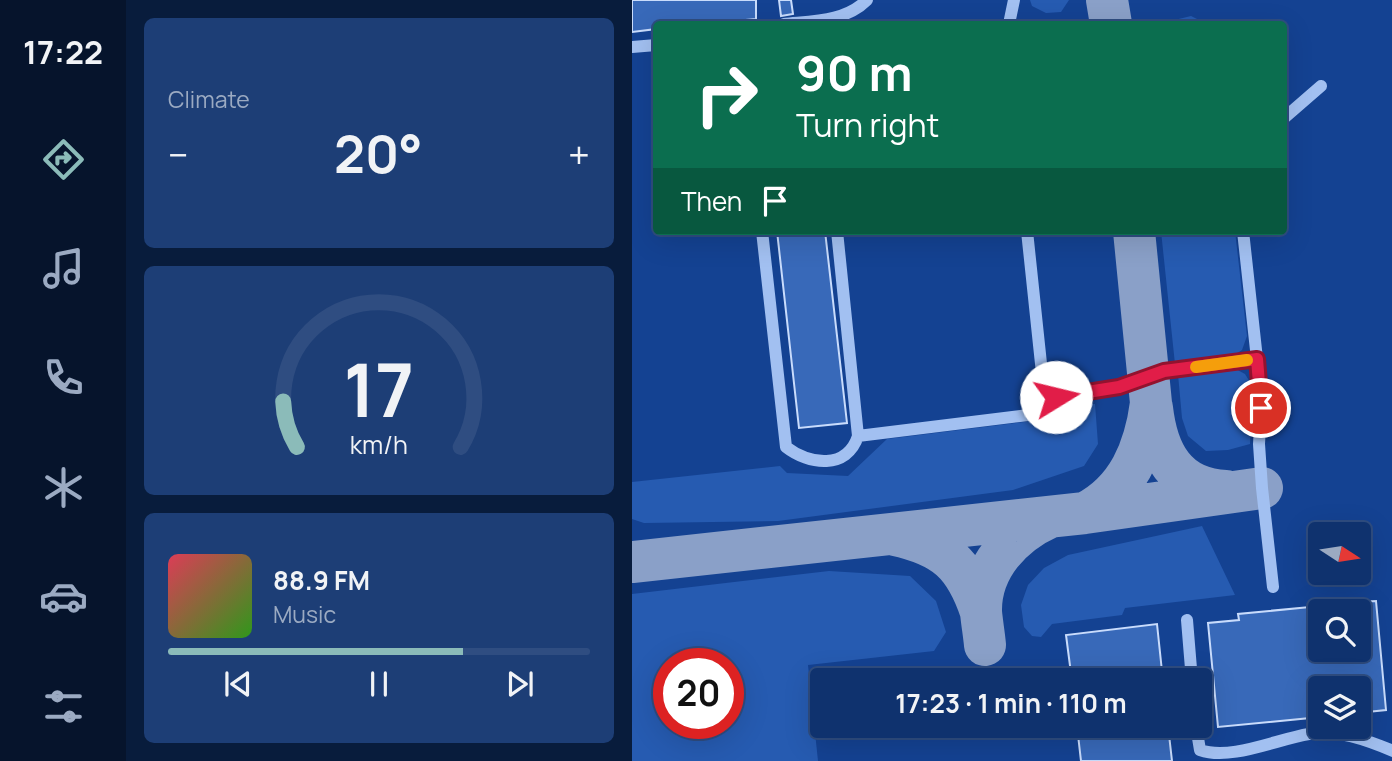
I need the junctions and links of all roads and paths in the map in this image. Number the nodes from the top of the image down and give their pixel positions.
1 (867, 0) edge
2 (1014, 0) edge
3 (805, 21) edge
4 (1009, 21) edge
5 (653, 45) edge
6 (632, 47) edge
7 (1321, 86) dead end
8 (1287, 116) edge
9 (762, 235) edge
10 (837, 235) edge
11 (1027, 235) edge
12 (1243, 235) edge
13 (1257, 359) junction
14 (1044, 392) junction
15 (858, 436) junction
16 (1273, 587) dead end
17 (1187, 620) dead end
18 (1191, 668) edge
19 (1198, 738) edge
20 (1392, 751) edge

1 - 3 lane
2 - 4 lane
5 - 6 lane
7 - 8 lane
9 - 15 lane
10 - 15 lane
11 - 14 lane
12 - 13 lane
13 - 14 lane
13 - 16 lane
14 - 15 lane
17 - 18 lane
19 - 20 lane

